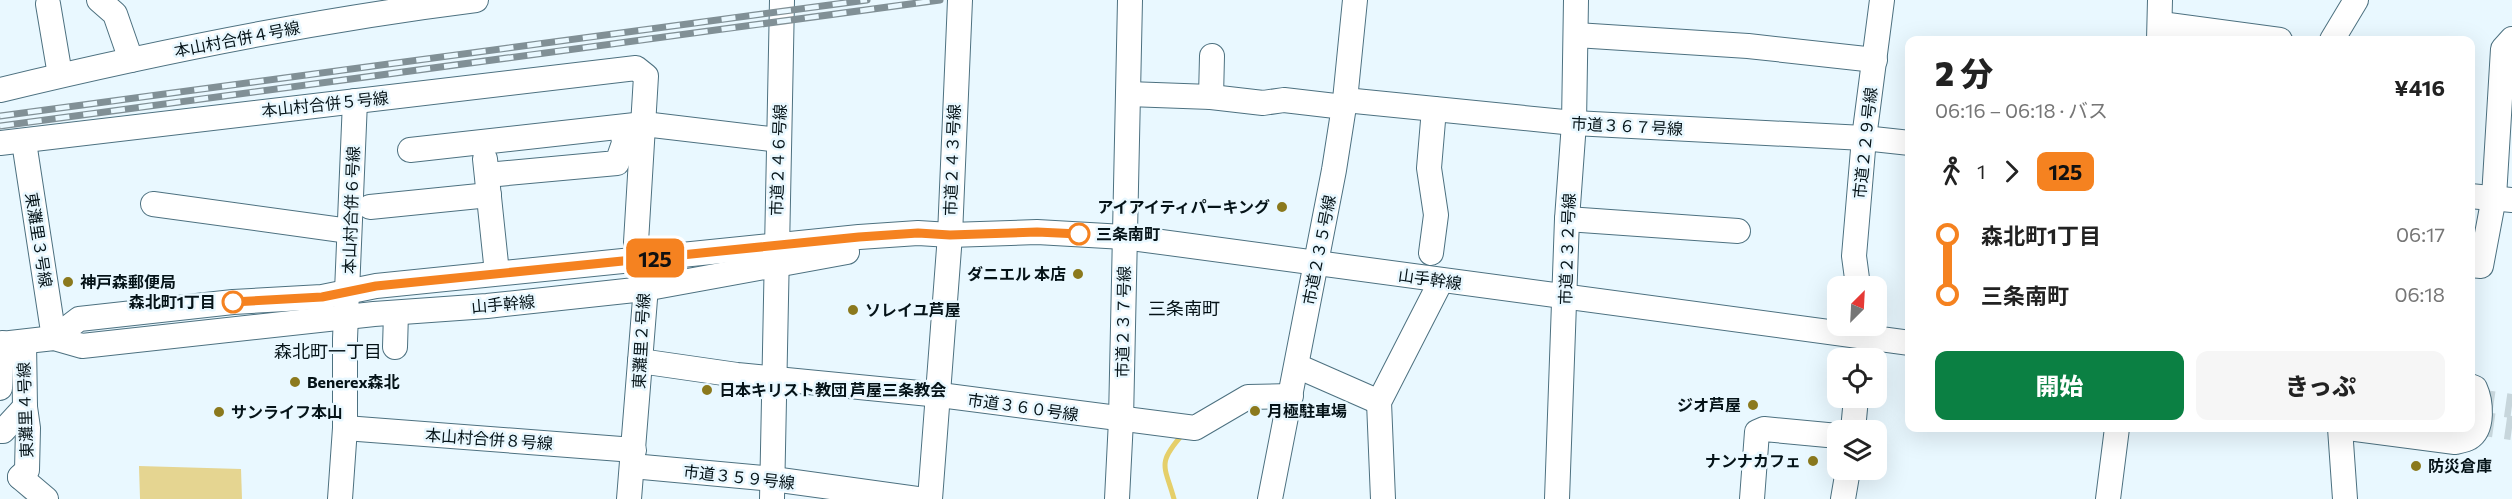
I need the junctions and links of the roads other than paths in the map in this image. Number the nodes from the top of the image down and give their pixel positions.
1 (99, 0) edge
2 (476, 0) edge
3 (782, 0) edge
4 (960, 0) edge
5 (1130, 0) edge
6 (1354, 0) edge
7 (1576, 0) edge
8 (1882, 0) edge
9 (2160, 0) edge
10 (2356, 0) edge
11 (48, 4) dead end
12 (2160, 32) edge
13 (1576, 35) junction
14 (2220, 36) edge
15 (2334, 36) edge
16 (2512, 39) edge
17 (1212, 56) dead end
18 (131, 60) junction
19 (1875, 60) junction
20 (60, 75) junction
21 (646, 76) joint
22 (0, 90) edge
23 (1128, 94) junction
24 (1211, 97) junction
25 (355, 101) junction
26 (1345, 104) junction
27 (1434, 109) junction
28 (1574, 123) junction
29 (633, 125) junction
30 (1864, 138) junction
31 (779, 140) junction
32 (24, 141) junction
33 (483, 142) junction
34 (1905, 142) edge
35 (0, 143) edge
36 (410, 150) dead end
37 (488, 185) junction
38 (2492, 197) edge
39 (153, 204) dead end
40 (370, 207) dead end
41 (1567, 219) junction
42 (349, 231) junction
43 (1738, 231) dead end
44 (950, 235) junction
45 (1124, 237) junction
46 (1431, 253) dead end
47 (777, 255) junction
48 (643, 260) junction
49 (1318, 262) junction
50 (2475, 265) edge
51 (497, 273) junction
52 (1857, 276) edge
53 (1441, 280) junction
54 (644, 289) junction
55 (349, 293) junction
56 (1565, 296) junction
57 (396, 313) junction
58 (347, 317) junction
59 (54, 338) junction
60 (1860, 340) edge
61 (9, 343) edge
62 (1905, 343) edge
63 (395, 347) dead end
64 (640, 361) junction
65 (1297, 366) junction
66 (774, 379) junction
67 (0, 388) edge
68 (2475, 388) edge
69 (940, 395) junction
70 (1291, 396) junction
71 (1379, 402) junction
72 (25, 407) junction
73 (1122, 420) junction
74 (345, 428) junction
75 (0, 431) edge
76 (2475, 431) edge
77 (2116, 432) edge
78 (2340, 432) edge
79 (2379, 432) edge
80 (2474, 432) edge
81 (1827, 435) edge
82 (633, 458) junction
83 (10, 477) edge
84 (1847, 480) edge
85 (772, 489) edge
86 (46, 499) edge
87 (340, 499) edge
88 (629, 499) edge
89 (917, 499) edge
90 (930, 499) edge
91 (1117, 499) edge
92 (1270, 499) edge
93 (1383, 499) edge
94 (1557, 499) edge
95 (1752, 499) edge
96 (1844, 499) edge
97 (2108, 499) edge
98 (2345, 499) edge

1 - 18 street
2 - 18 street, 本山村合併４号線
3 - 31 street, 市道２４６号線
4 - 44 street, 市道２４３号線
5 - 23 street, 市道２３７号線
6 - 26 street, 市道２３５号線
7 - 13 street, 市道２３２号線
8 - 19 street, 市道２２９号線
9 - 12 street
10 - 15 street
11 - 20 street
12 - 14 street
13 - 19 street
13 - 28 street, 市道２３２号線
16 - 38 street
17 - 24 street
18 - 20 street, 本山村合併４号線
19 - 30 street, 市道２２９号線
20 - 22 street, 本山村合併４号線
21 - 25 street, 本山村合併５号線
21 - 29 street, 東灘里２号線
23 - 24 street, 市道３６７号線
23 - 45 street, 市道２３７号線
24 - 26 street, 市道３６７号線
25 - 32 street, 本山村合併５号線
25 - 42 street, 本山村合併６号線
26 - 27 street, 市道３６７号線
26 - 49 street, 市道２３５号線
27 - 28 street, 市道３６７号線
27 - 46 street
28 - 30 street, 市道３６７号線
28 - 41 street, 市道２３２号線
29 - 31 street
29 - 33 street
29 - 37 street
29 - 48 street, 東灘里２号線
30 - 34 street, 市道３６７号線
30 - 52 street, 市道２２９号線
31 - 47 street, 市道２４６号線
32 - 35 street, 本山村合併５号線
32 - 59 street, 東灘里３号線
33 - 36 street
33 - 37 street
37 - 40 street
37 - 51 street
38 - 50 street
39 - 42 street
41 - 43 street
41 - 56 street, 市道２３２号線
42 - 55 street, 本山村合併６号線
44 - 45 street, 山手幹線
44 - 47 street, 山手幹線
44 - 69 street, 市道２４３号線
45 - 49 street, 山手幹線
45 - 73 street, 市道２３７号線
47 - 48 street, 山手幹線
47 - 54 street, 山手幹線
47 - 66 street, 市道２４６号線
48 - 51 street, 山手幹線
48 - 54 street, 東灘里２号線
49 - 53 street, 山手幹線
49 - 65 street, 市道２３５号線
51 - 55 street, 山手幹線
53 - 56 street, 山手幹線
53 - 71 street
54 - 57 street, 山手幹線
54 - 64 street, 東灘里２号線
55 - 58 street, 本山村合併６号線
55 - 59 street, 山手幹線
56 - 60 street, 山手幹線
56 - 94 street, 市道２３２号線
57 - 58 street, 山手幹線
57 - 63 street
58 - 59 street, 山手幹線
58 - 74 street, 本山村合併６号線
59 - 61 street, 山手幹線
60 - 62 street, 山手幹線
61 - 67 street
61 - 72 street, 東灘里４号線
64 - 66 street, 市道３６０号線
64 - 82 street, 東灘里２号線
65 - 70 street, 市道２３５号線
65 - 71 street
66 - 69 street, 市道３６０号線
66 - 85 street, 市道２４６号線
68 - 76 street
69 - 73 street, 市道３６０号線
69 - 90 street, 市道２４３号線
70 - 73 street, 市道３６０号線
70 - 92 street, 市道２３５号線
71 - 93 street
72 - 75 street
72 - 83 street, 東灘里４号線
73 - 91 street, 市道２３７号線
74 - 82 street, 本山村合併８号線
74 - 87 street, 本山村合併６号線
77 - 97 street
78 - 98 street
79 - 80 street
81 - 95 street
82 - 85 street, 市道３５９号線
82 - 88 street, 東灘里２号線
83 - 86 street, 東灘里４号線
84 - 96 street
85 - 89 street, 市道３５９号線

